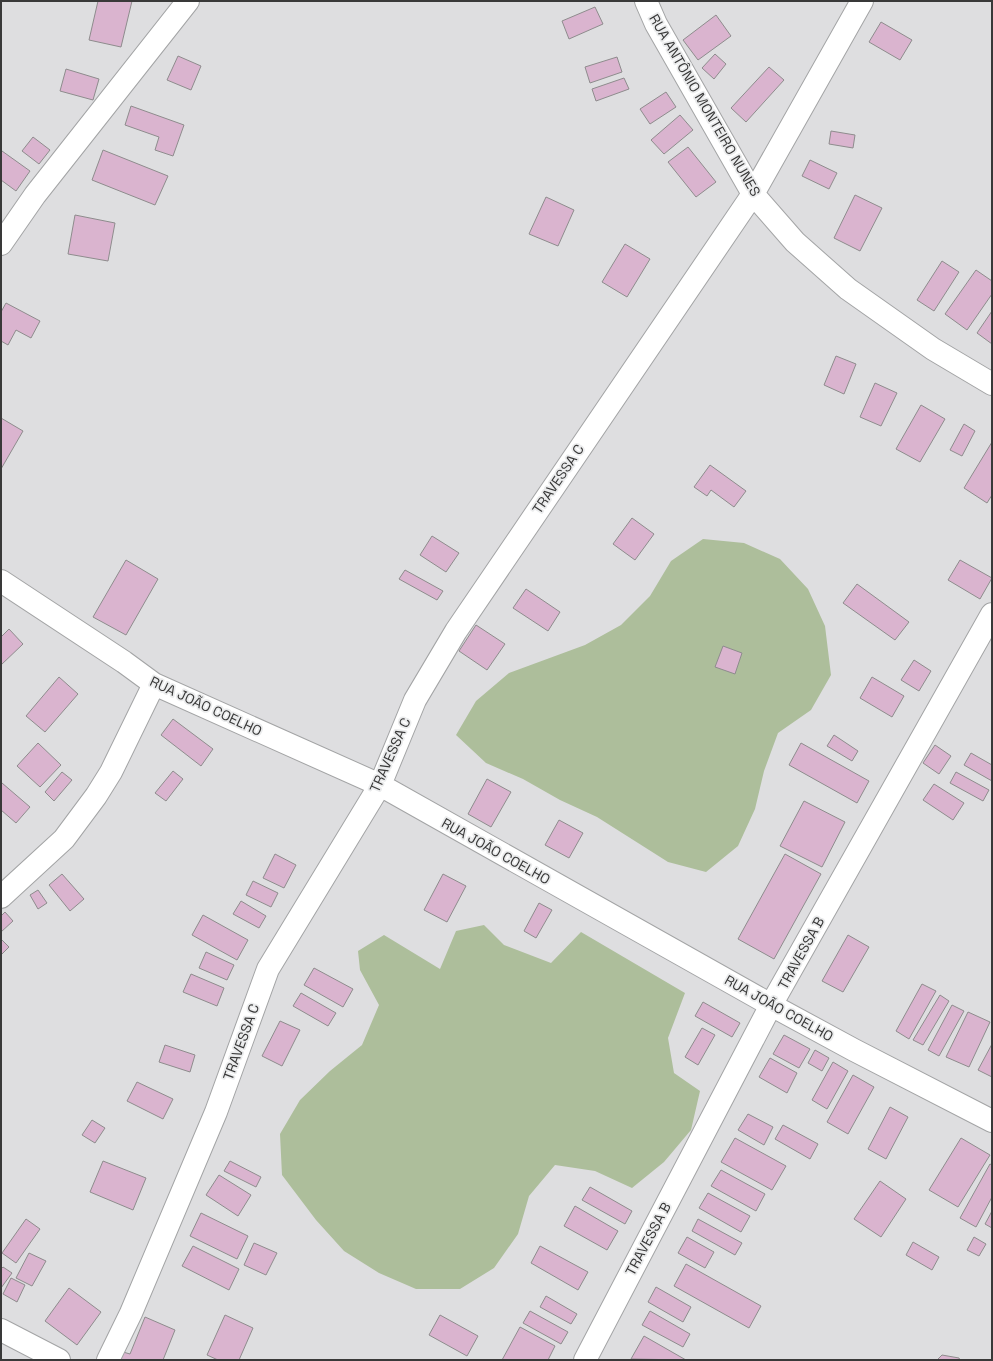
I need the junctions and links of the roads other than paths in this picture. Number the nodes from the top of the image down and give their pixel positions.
1 (188, 1) edge
2 (646, 1) edge
3 (862, 1) edge
4 (753, 194) junction
5 (1, 244) edge
6 (992, 384) edge
7 (1, 581) edge
8 (992, 614) edge
9 (154, 684) junction
10 (380, 785) junction
11 (1, 897) edge
12 (771, 1005) junction
13 (992, 1121) edge
14 (1, 1330) edge
15 (59, 1360) edge
16 (108, 1360) edge
17 (585, 1360) edge

1 - 5 street
2 - 4 street, RUA ANTÔNIO MONTEIRO NUNES
3 - 4 street, TRAVESSA C
4 - 6 street, RUA ANTÔNIO MONTEIRO NUNES
4 - 10 street, TRAVESSA C
7 - 9 street, RUA JOÃO COELHO
8 - 12 street, TRAVESSA B
9 - 10 street, RUA JOÃO COELHO
9 - 11 street
10 - 12 street, RUA JOÃO COELHO
10 - 16 street, TRAVESSA C
12 - 13 street, RUA JOÃO COELHO
12 - 17 street, TRAVESSA B
14 - 15 street

